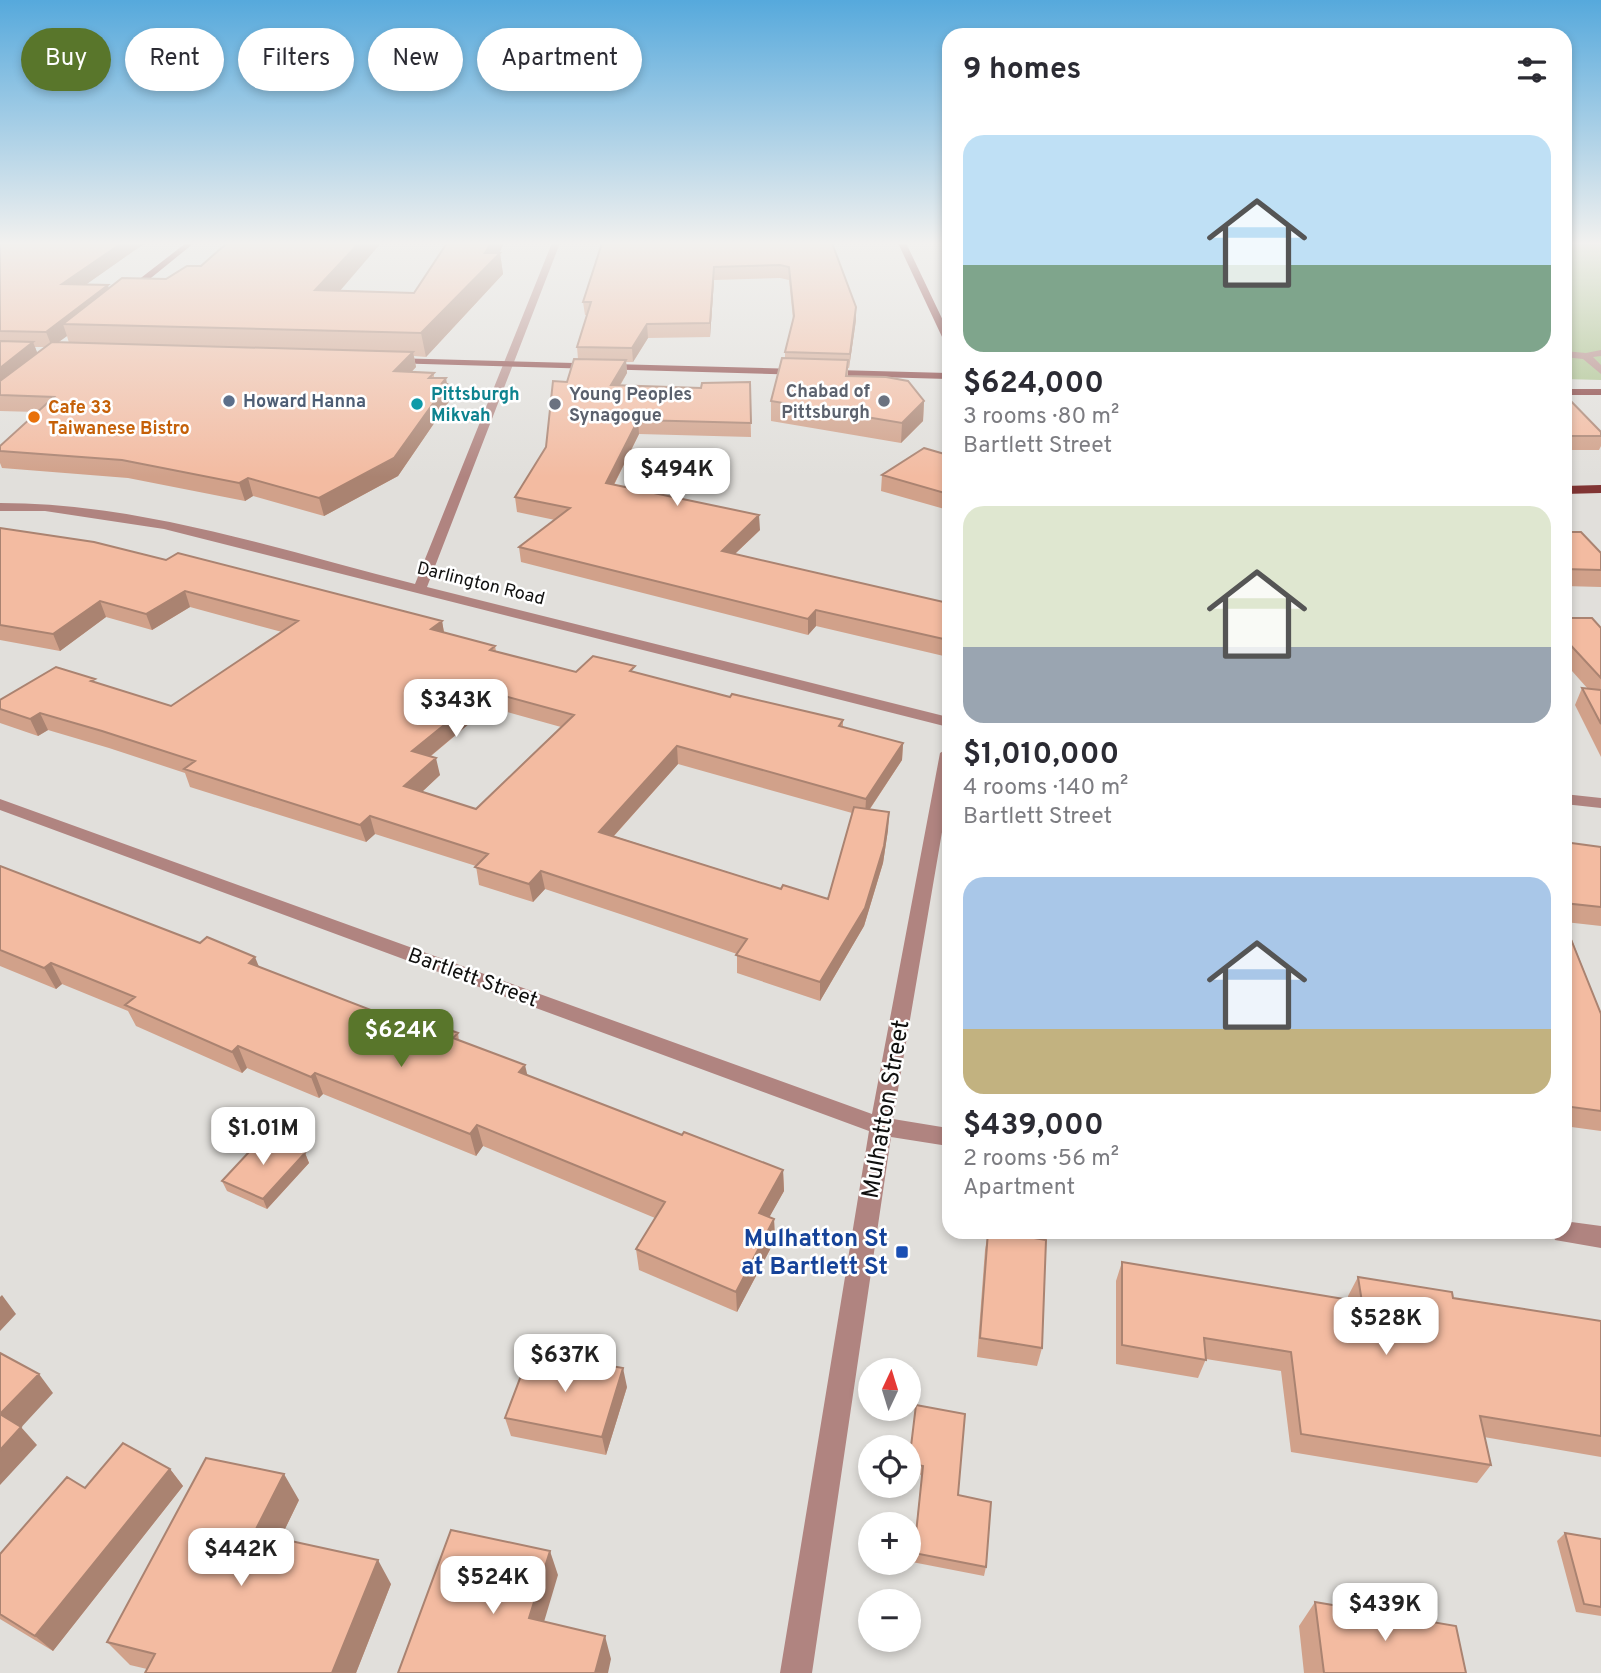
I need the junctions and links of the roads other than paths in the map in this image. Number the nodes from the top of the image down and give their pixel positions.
1 (525, 321) edge
2 (1601, 353) edge
3 (1572, 355) edge
4 (1586, 356) junction
5 (384, 361) edge
6 (508, 364) junction
7 (1601, 371) edge
8 (942, 376) edge
9 (1572, 391) edge
10 (1601, 393) edge
11 (1601, 489) edge
12 (1572, 490) edge
13 (0, 506) edge
14 (420, 589) junction
15 (942, 720) edge
16 (942, 786) edge
17 (1572, 800) edge
18 (1601, 803) edge
19 (0, 804) edge
20 (881, 1126) junction
21 (942, 1136) edge
22 (1572, 1233) edge
23 (1601, 1237) edge
24 (796, 1673) edge

1 - 6 street
2 - 4 street
3 - 4 street
4 - 7 street
5 - 6 main road
6 - 8 main road
6 - 14 street
9 - 10 main road
11 - 12 main road
13 - 14 street, Darlington Road
14 - 15 street, Darlington Road
16 - 20 street, Mulhatton Street
17 - 18 street
19 - 20 street, Bartlett Street
20 - 21 street, Bartlett Street
20 - 24 street, Mulhatton Street
22 - 23 street

